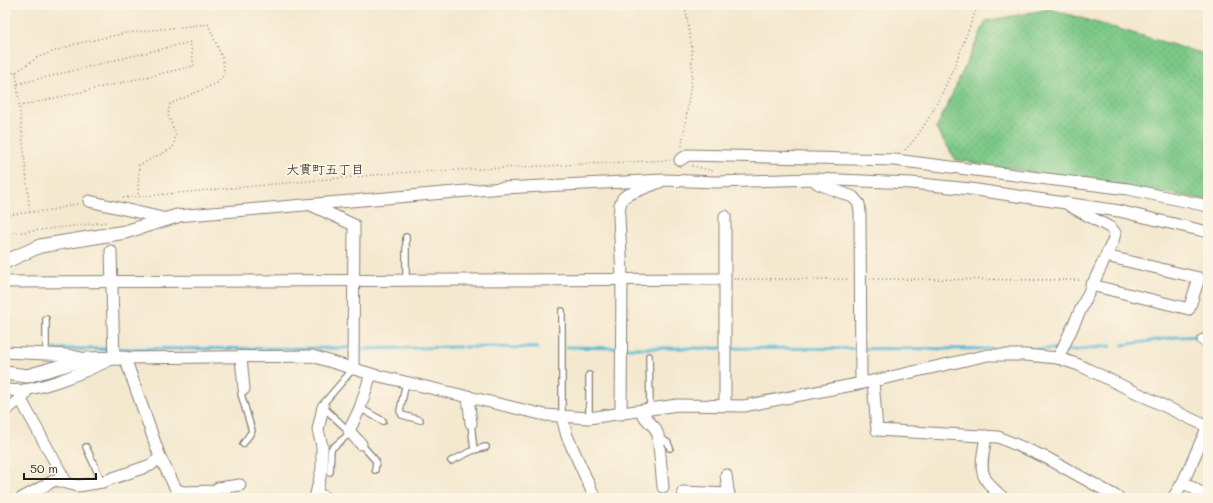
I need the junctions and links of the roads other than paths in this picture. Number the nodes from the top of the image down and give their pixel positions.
1 (680, 160) road end
2 (814, 179) junction
3 (664, 180) junction
4 (89, 201) road end
5 (1062, 202) junction
6 (309, 204) junction
7 (1208, 206) edge
8 (725, 216) dead end
9 (172, 218) junction
10 (1208, 232) edge
11 (406, 237) dead end
12 (111, 251) dead end
13 (1106, 256) junction
14 (5, 262) edge
15 (724, 278) junction
16 (355, 279) junction
17 (406, 279) junction
18 (621, 280) junction
19 (5, 282) edge
20 (111, 282) junction
21 (1092, 283) junction
22 (562, 311) dead end
23 (46, 319) dead end
24 (5, 352) edge
25 (46, 354) junction
26 (649, 356) dead end
27 (241, 357) junction
28 (120, 358) junction
29 (1058, 358) junction
30 (86, 359) junction
31 (354, 369) junction
32 (5, 373) edge
33 (371, 374) junction
34 (589, 375) dead end
35 (873, 381) junction
36 (406, 382) junction
37 (861, 382) junction
38 (31, 389) junction
39 (244, 389) joint
40 (5, 390) edge
41 (468, 396) junction
42 (20, 398) junction
43 (725, 405) junction
44 (323, 407) junction
45 (360, 408) junction
46 (645, 410) junction
47 (5, 411) edge
48 (621, 414) junction
49 (562, 417) junction
50 (589, 418) junction
51 (420, 420) dead end
52 (383, 421) dead end
53 (470, 423) joint
54 (1208, 427) edge
55 (349, 431) junction
56 (658, 435) junction
57 (986, 436) junction
58 (243, 444) dead end
59 (361, 444) joint
60 (86, 447) dead end
61 (486, 447) dead end
62 (670, 448) dead end
63 (474, 450) junction
64 (160, 457) junction
65 (451, 461) dead end
66 (376, 470) dead end
67 (330, 472) dead end
68 (726, 475) dead end
69 (66, 482) junction
70 (102, 482) junction
71 (1183, 482) junction
72 (240, 485) dead end
73 (663, 487) dead end
74 (684, 492) dead end
75 (216, 494) edge
76 (729, 496) edge
77 (1208, 496) edge
78 (320, 497) edge
79 (22, 498) edge
80 (594, 498) edge
81 (1003, 498) edge
82 (1119, 498) edge
83 (1173, 498) edge

1 - 7 street
2 - 3 street
2 - 5 street
2 - 37 street
3 - 6 street
3 - 18 street
4 - 9 street
5 - 10 street
5 - 13 street
6 - 9 street
6 - 16 street
8 - 15 street
9 - 14 street
11 - 17 lane
12 - 20 street
13 - 21 street
13 - 21 street
15 - 18 street
15 - 43 street
16 - 17 street
16 - 20 street
16 - 31 street
17 - 18 street
18 - 48 street
19 - 20 street
20 - 28 street
21 - 29 street
22 - 49 lane
23 - 25 lane
24 - 25 street
25 - 30 street
26 - 46 lane
27 - 28 street
27 - 31 street
27 - 39 street
28 - 30 street
28 - 38 street
28 - 64 street
29 - 35 street
29 - 54 street
30 - 32 street
31 - 33 street
31 - 44 lane
33 - 36 street
33 - 45 street
34 - 50 lane
35 - 37 street
35 - 57 street
36 - 41 street
36 - 51 lane
37 - 43 street
38 - 40 street
38 - 42 street
39 - 58 lane
41 - 49 street
41 - 53 street
42 - 47 street
42 - 69 street
43 - 46 street
44 - 55 lane
44 - 78 street
45 - 52 lane
45 - 55 street
46 - 48 street
46 - 56 street
48 - 50 street
49 - 50 street
49 - 80 street
53 - 63 lane
54 - 71 street
55 - 59 street
55 - 67 lane
56 - 62 lane
56 - 73 street
57 - 81 street
57 - 82 street
59 - 66 lane
60 - 70 lane
61 - 63 lane
63 - 65 lane
64 - 70 street
64 - 75 street
68 - 76 street
69 - 70 street
69 - 79 street
71 - 77 street
71 - 83 street
72 - 75 street
74 - 76 street

